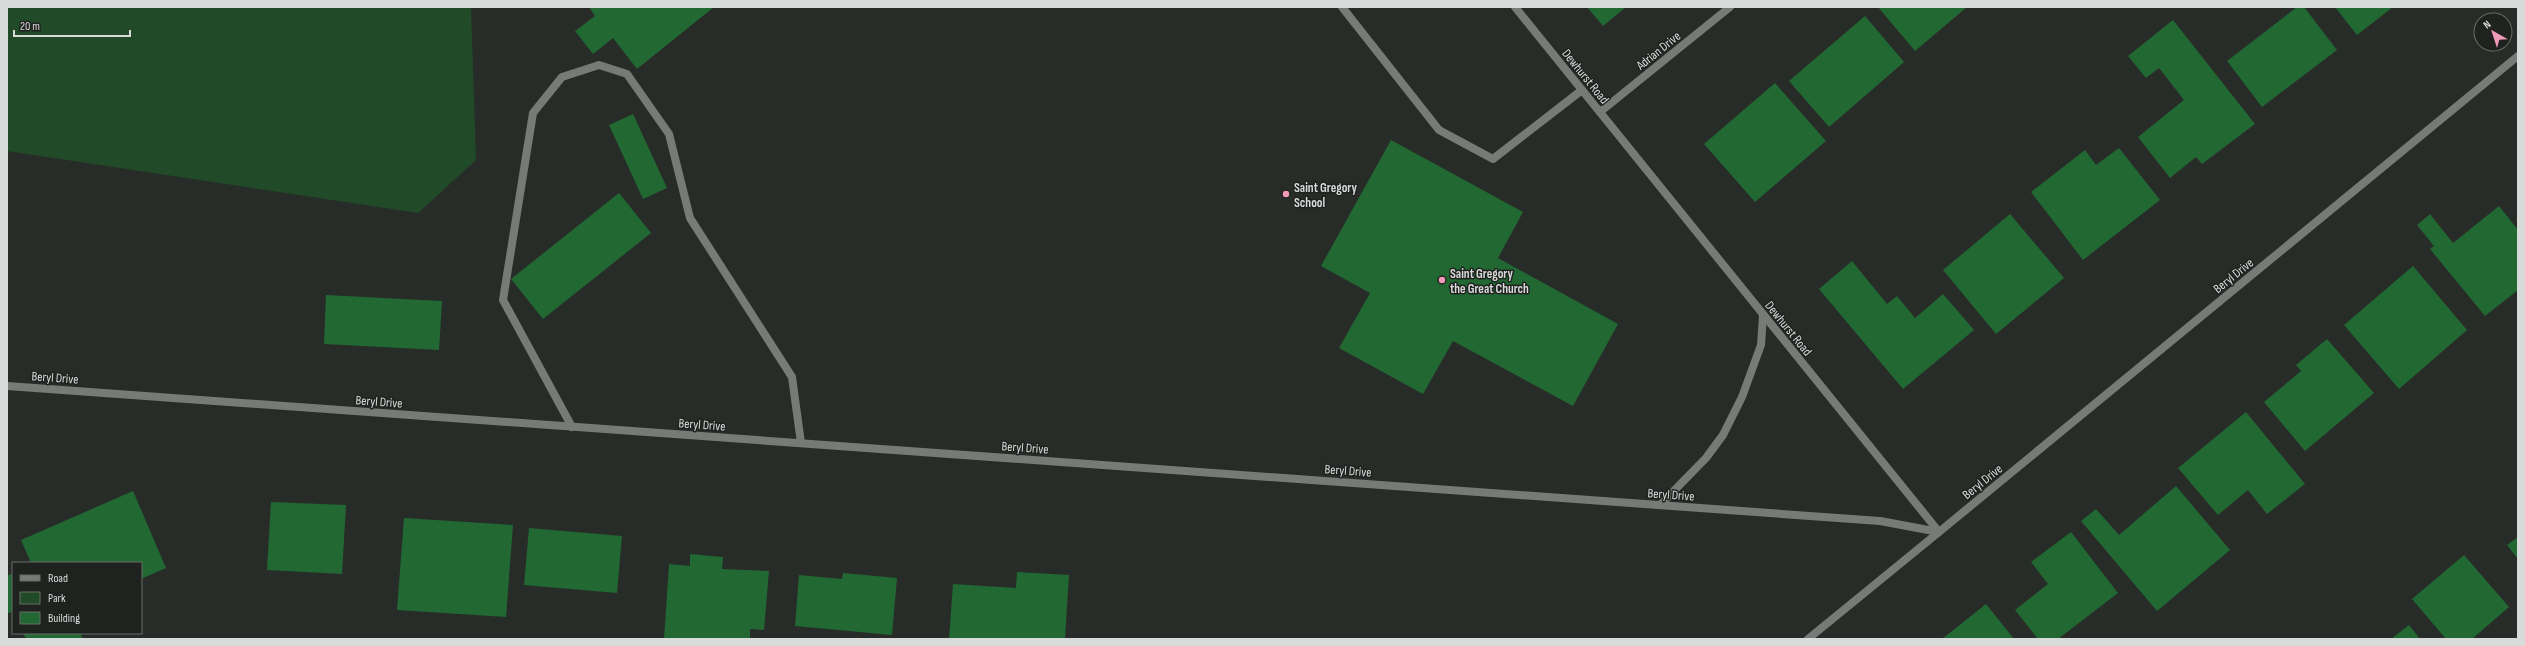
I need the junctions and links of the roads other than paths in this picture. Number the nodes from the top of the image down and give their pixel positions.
1 (1342, 7) edge
2 (1515, 7) edge
3 (1730, 7) edge
4 (2518, 56) edge
5 (1582, 90) junction
6 (1600, 112) junction
7 (1763, 315) junction
8 (7, 386) edge
9 (572, 427) junction
10 (800, 443) junction
11 (1660, 505) junction
12 (1939, 532) junction
13 (1808, 639) edge

1 - 5 street
2 - 5 street, Dewhurst Road
3 - 6 street, Adrian Drive
4 - 12 street, Beryl Drive
5 - 6 street, Dewhurst Road
6 - 7 street, Dewhurst Road
7 - 11 street
7 - 12 street, Dewhurst Road
8 - 9 street, Beryl Drive
9 - 10 street, Beryl Drive
9 - 10 street
10 - 11 street, Beryl Drive
11 - 12 street, Beryl Drive
12 - 13 street

